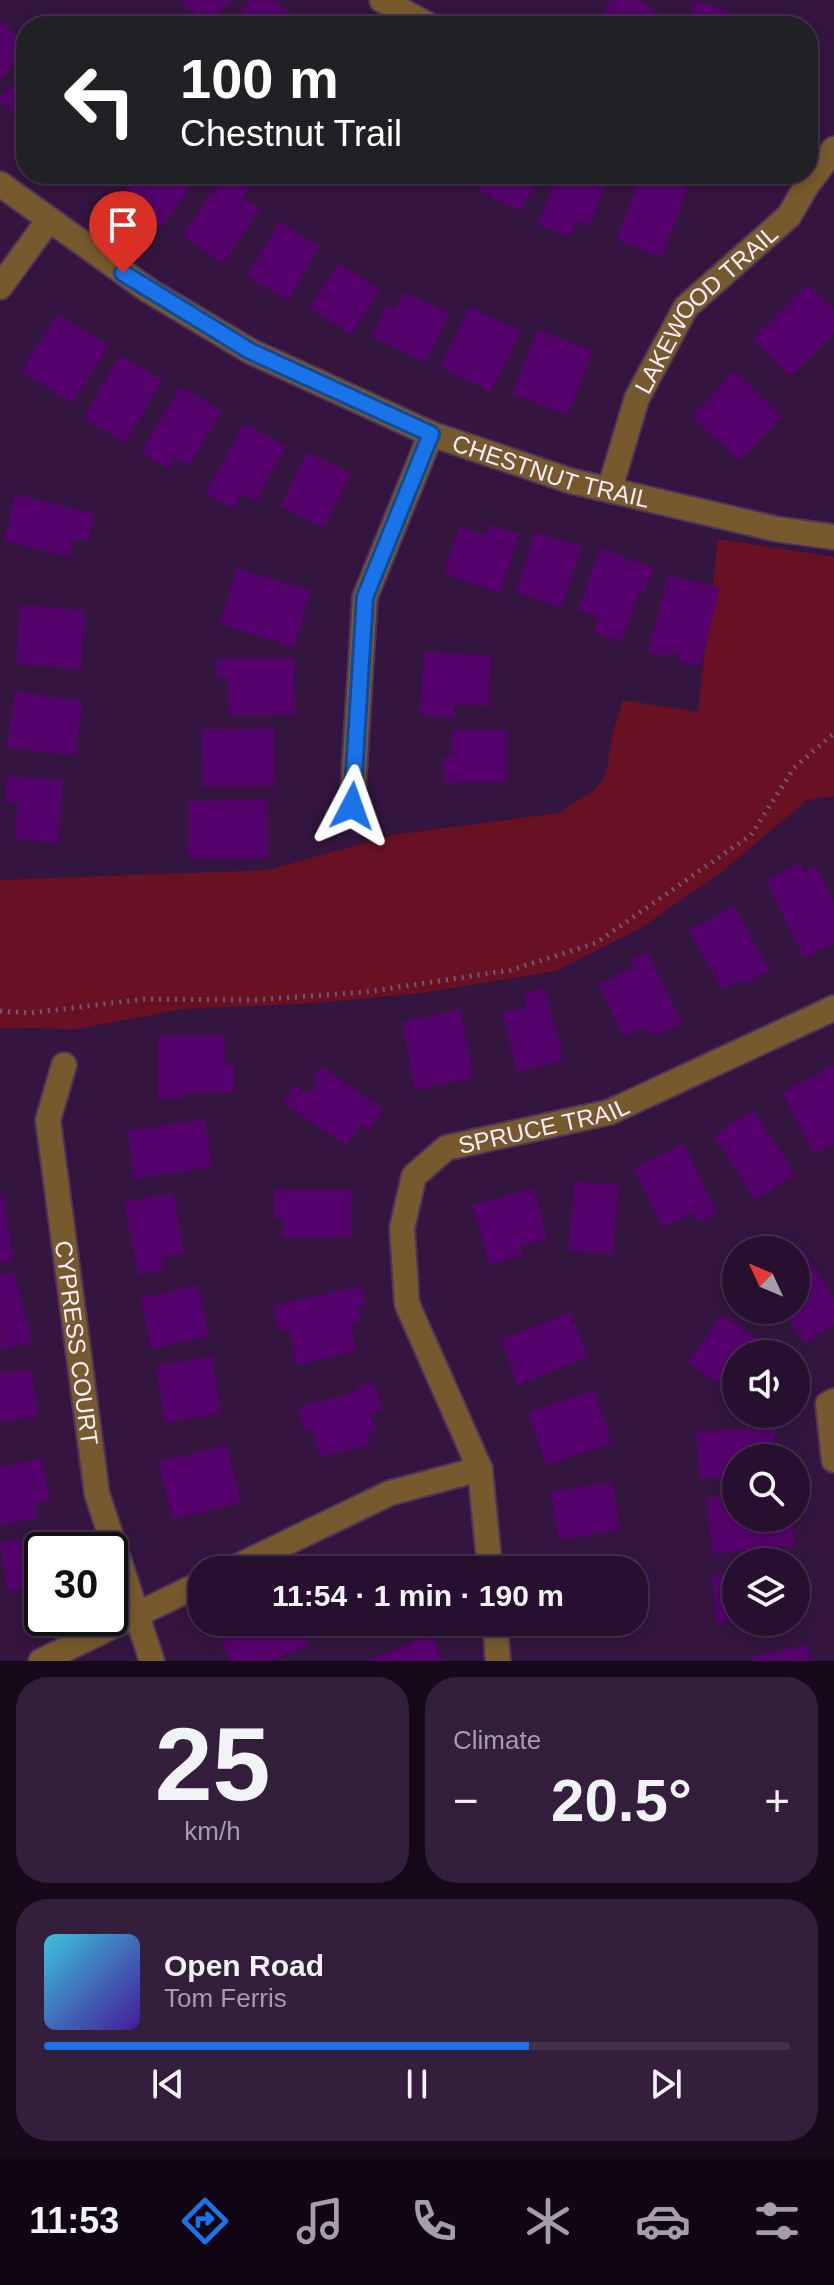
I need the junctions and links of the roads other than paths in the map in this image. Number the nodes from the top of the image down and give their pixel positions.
1 (382, 0) edge
2 (412, 16) edge
3 (834, 149) edge
4 (818, 163) edge
5 (0, 184) edge
6 (798, 184) edge
7 (48, 221) junction
8 (0, 287) edge
9 (431, 434) junction
10 (610, 488) junction
11 (834, 537) edge
12 (352, 806) dead end
13 (834, 1008) edge
14 (64, 1065) dead end
15 (831, 1402) edge
16 (834, 1460) edge
17 (480, 1469) junction
18 (259, 1556) edge
19 (489, 1556) edge
20 (188, 1590) edge
21 (135, 1616) junction
22 (496, 1636) edge
23 (41, 1661) edge
24 (152, 1661) edge
25 (498, 1661) edge

1 - 2 street
3 - 4 street, LAKEWOOD TRAIL
5 - 7 street, CHESTNUT TRAIL
6 - 10 street, LAKEWOOD TRAIL
7 - 8 street
7 - 9 street, CHESTNUT TRAIL
9 - 10 street, CHESTNUT TRAIL
9 - 12 street
10 - 11 street, CHESTNUT TRAIL
13 - 17 street, SPRUCE TRAIL
14 - 21 street, CYPRESS COURT
15 - 16 street
17 - 18 street
17 - 19 street, SPRUCE TRAIL
20 - 21 street
21 - 23 street
21 - 24 street, CYPRESS COURT
22 - 25 street

